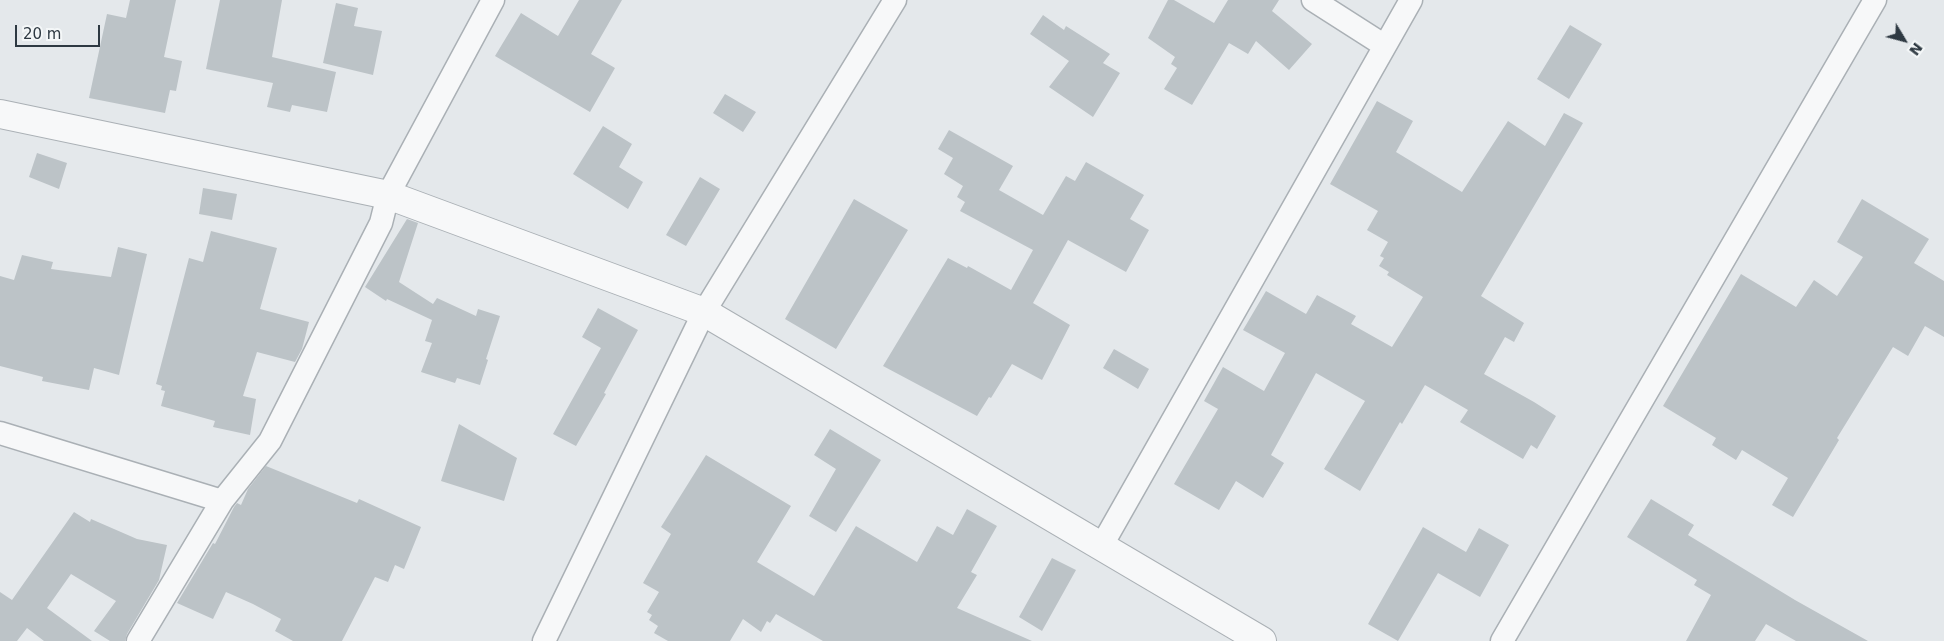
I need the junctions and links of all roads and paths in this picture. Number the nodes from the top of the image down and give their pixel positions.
1 (493, 0) edge
2 (895, 0) edge
3 (1313, 0) edge
4 (1411, 0) edge
5 (1875, 0) edge
6 (1385, 46) junction
7 (0, 114) edge
8 (388, 195) junction
9 (704, 312) junction
10 (0, 433) edge
11 (222, 501) junction
12 (1102, 545) junction
13 (138, 641) edge
14 (544, 641) edge
15 (1262, 641) edge
16 (1502, 641) edge

1 - 8 street
2 - 9 street
3 - 6 street
4 - 6 street
5 - 16 street
6 - 12 street
7 - 8 street
8 - 9 street
8 - 11 street
9 - 12 street
9 - 14 street
10 - 11 street
11 - 13 street
12 - 15 street

